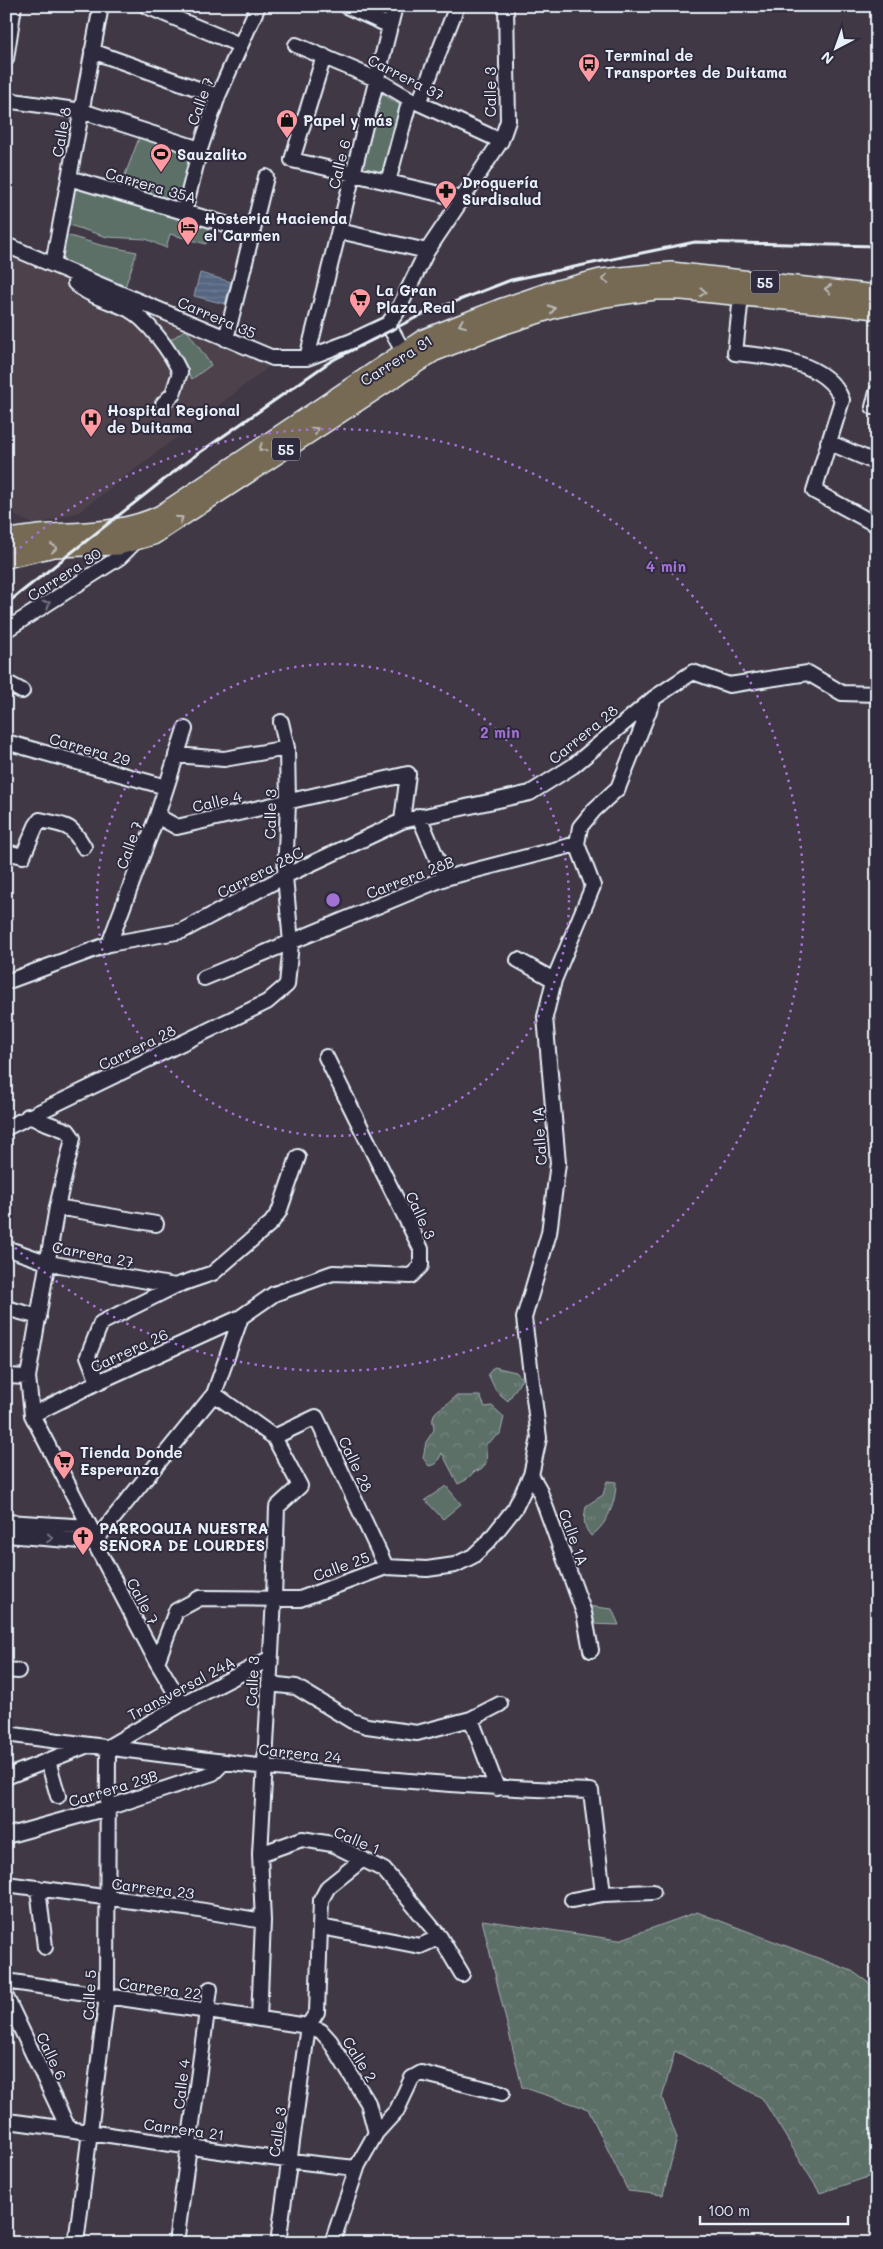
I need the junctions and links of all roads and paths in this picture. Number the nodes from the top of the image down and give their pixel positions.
1 (14, 6) edge
2 (102, 6) edge
3 (146, 6) edge
4 (258, 6) edge
5 (346, 6) edge
6 (395, 6) edge
7 (457, 6) edge
8 (506, 6) edge
9 (390, 26) junction
10 (240, 45) junction
11 (296, 45) dead end
12 (92, 51) junction
13 (324, 56) junction
14 (6, 59) edge
15 (376, 79) junction
16 (218, 96) junction
17 (6, 100) edge
18 (414, 101) junction
19 (82, 111) junction
20 (501, 141) junction
21 (200, 149) junction
22 (353, 174) junction
23 (266, 177) dead end
24 (69, 178) junction
25 (388, 182) junction
26 (462, 199) junction
27 (184, 212) junction
28 (339, 231) junction
29 (252, 232) junction
30 (6, 245) edge
31 (427, 251) junction
32 (53, 264) junction
33 (76, 274) junction
34 (877, 295) edge
35 (741, 296) junction
36 (877, 309) edge
37 (388, 324) junction
38 (226, 339) junction
39 (404, 353) junction
40 (307, 358) junction
41 (388, 382) junction
42 (877, 392) edge
43 (163, 404) dead end
44 (877, 406) edge
45 (828, 442) junction
46 (877, 463) edge
47 (875, 522) edge
48 (6, 540) edge
49 (136, 541) junction
50 (6, 558) edge
51 (6, 630) edge
52 (6, 690) edge
53 (22, 691) dead end
54 (877, 694) edge
55 (654, 698) junction
56 (281, 722) dead end
57 (185, 729) dead end
58 (6, 742) edge
59 (287, 748) junction
60 (176, 755) junction
61 (166, 787) junction
62 (530, 793) joint
63 (288, 802) junction
64 (157, 816) junction
65 (419, 816) junction
66 (402, 821) junction
67 (577, 844) junction
68 (84, 847) dead end
69 (6, 852) edge
70 (285, 876) junction
71 (445, 878) junction
72 (291, 943) junction
73 (109, 944) junction
74 (518, 960) dead end
75 (204, 978) dead end
76 (554, 980) junction
77 (6, 982) edge
78 (280, 994) joint
79 (326, 1057) dead end
80 (28, 1116) junction
81 (6, 1128) edge
82 (298, 1157) dead end
83 (58, 1201) junction
84 (156, 1224) dead end
85 (6, 1248) edge
86 (49, 1263) junction
87 (175, 1286) junction
88 (6, 1308) edge
89 (241, 1317) junction
90 (39, 1318) junction
91 (6, 1376) edge
92 (28, 1377) junction
93 (98, 1382) junction
94 (214, 1394) junction
95 (32, 1415) junction
96 (274, 1437) junction
97 (531, 1475) junction
98 (6, 1522) edge
99 (90, 1527) junction
100 (6, 1535) edge
101 (94, 1542) junction
102 (386, 1567) junction
103 (274, 1598) junction
104 (590, 1650) dead end
105 (269, 1659) junction
106 (157, 1662) junction
107 (268, 1684) junction
108 (182, 1704) junction
109 (500, 1704) dead end
110 (471, 1719) junction
111 (6, 1734) edge
112 (88, 1745) junction
113 (108, 1747) junction
114 (48, 1761) junction
115 (224, 1762) junction
116 (265, 1767) junction
117 (6, 1777) edge
118 (497, 1788) junction
119 (58, 1796) dead end
120 (107, 1808) junction
121 (6, 1836) edge
122 (260, 1854) junction
123 (363, 1859) junction
124 (6, 1884) edge
125 (38, 1888) junction
126 (653, 1892) dead end
127 (603, 1894) junction
128 (106, 1898) junction
129 (572, 1900) dead end
130 (262, 1921) junction
131 (321, 1927) junction
132 (440, 1937) junction
133 (45, 1947) dead end
134 (462, 1974) dead end
135 (6, 1981) edge
136 (210, 1989) dead end
137 (107, 1996) junction
138 (6, 1997) edge
139 (207, 2011) junction
140 (259, 2019) junction
141 (308, 2026) junction
142 (502, 2093) dead end
143 (6, 2120) edge
144 (68, 2128) junction
145 (91, 2132) junction
146 (376, 2133) junction
147 (190, 2146) junction
148 (289, 2162) junction
149 (357, 2168) junction
150 (76, 2243) edge
151 (176, 2243) edge
152 (278, 2243) edge
153 (332, 2243) edge

1 - 14 street
2 - 12 street, Calle 8
3 - 10 street
4 - 10 street, Calle 7
5 - 9 street
6 - 9 street, Calle 6
7 - 18 street
8 - 20 street, Calle 3
9 - 15 street, Calle 6
10 - 16 street, Calle 7
11 - 13 street, Carrera 37
12 - 16 street
12 - 19 street, Calle 8
13 - 15 street, Carrera 37
13 - 22 street
15 - 18 street, Carrera 37
15 - 22 street, Calle 6
16 - 21 street, Calle 7
17 - 19 street
18 - 20 street, Carrera 37
18 - 25 street
19 - 21 street
19 - 24 street, Calle 8
20 - 26 street, Calle 3
21 - 27 street, Calle 7
22 - 25 street
22 - 28 street, Calle 6
23 - 29 street
24 - 27 street, Carrera 35A
24 - 32 street, Calle 8
25 - 26 street
26 - 31 street, Calle 3
27 - 29 street, Carrera 35A
28 - 31 street
28 - 40 street, Calle 6
29 - 38 street
30 - 32 street, Carrera 35
31 - 37 street, Calle 3
32 - 33 street, Carrera 35
33 - 38 street, Carrera 35
33 - 43 street
34 -> 39 highway, Carrera 31 / 55
35 - 36 highway, Carrera 31 / 55
41 -> 35 highway, Carrera 31 / 55
35 - 45 street
37 - 39 street
37 - 40 street, Carrera 35
38 - 40 street, Carrera 35
39 - 41 highway
39 -> 48 highway, Carrera 31 / 55
49 -> 41 highway, Carrera 31 / 55
42 - 44 street
45 - 46 street
45 - 47 street
50 -> 49 highway, Carrera 31 / 55
51 -> 49 street, Carrera 30
52 - 53 street
54 - 55 street, Carrera 28
55 - 62 street, Carrera 28
55 - 67 street
56 - 59 street, Calle 3
57 - 60 street, Calle 7
58 - 61 street, Carrera 29
59 - 60 street
59 - 63 street, Calle 3
60 - 61 street, Calle 7
61 - 64 street, Calle 7
62 - 65 street, Carrera 28C
63 - 64 street, Calle 4
63 - 66 street
63 - 70 street, Calle 3
64 - 73 street, Calle 7
65 - 66 street, Carrera 28C
65 - 71 street
66 - 70 street, Carrera 28C
67 - 71 street, Carrera 28B
67 - 76 street, Calle 1A
68 - 69 street
70 - 72 street, Calle 3
70 - 73 street, Carrera 28C
71 - 72 street, Carrera 28B
72 - 75 street, Carrera 28B
72 - 78 street, Calle 3
73 - 77 street, Carrera 28C
74 - 76 street
76 - 97 street, Calle 1A
78 - 80 street, Carrera 28
79 - 89 street, Calle 3
80 - 81 street, Carrera 28
80 - 83 street, Calle 7
82 - 87 street, Carrera 27
83 - 84 street
83 - 86 street, Calle 7
85 - 86 street, Carrera 27
86 - 87 street, Carrera 27
86 - 90 street, Calle 7
87 - 93 street, Carrera 27
88 - 90 street
89 - 93 street, Carrera 26
89 - 94 street
90 - 92 street, Calle 7
91 - 92 street
92 - 95 street, Calle 7
93 - 95 street, Carrera 26
94 - 96 street, Calle 3
94 - 101 street
95 - 99 street, Calle 7
96 - 102 street, Calle 28
96 - 103 street, Calle 3
97 - 102 street, Calle 25
97 - 104 street, Calle 1A
98 - 99 street
99 - 101 street, Calle 7
100 -> 101 street
101 - 106 street, Calle 7
102 - 103 street, Calle 25
103 - 105 street, Calle 3
103 - 106 street, Calle 25
105 - 107 street, Calle 3
105 - 108 street, Transversal 24A
106 - 108 street, Calle 7
107 - 110 street
107 - 116 street, Calle 3
108 - 113 street, Transversal 24A
109 - 110 street
110 - 118 street
111 - 112 street, Carrera 24
112 - 113 street, Carrera 24
112 - 114 street
113 - 115 street, Carrera 24
113 - 120 street, Calle 5
114 - 117 street
114 - 119 street
115 - 116 street, Carrera 24
115 - 120 street, Carrera 23B
116 - 118 street, Carrera 24
116 - 122 street, Calle 3
118 - 127 street, Carrera 24
120 - 121 street, Carrera 23B
120 - 128 street, Calle 5
122 - 123 street, Calle 1
122 - 130 street, Calle 3
123 - 131 street
123 - 132 street, Calle 1
124 - 125 street, Carrera 23
125 - 128 street, Carrera 23
125 - 133 street
126 - 127 street
127 - 129 street
128 - 130 street, Carrera 23
128 - 137 street, Calle 5
130 - 140 street, Calle 3
131 - 132 street
131 - 141 street
132 - 134 street
135 - 137 street, Carrera 22
136 - 139 street, Calle 4
137 - 139 street, Carrera 22
137 - 145 street, Calle 5
138 - 144 street, Calle 6
139 - 140 street, Carrera 22
139 - 147 street, Calle 4
140 - 141 street, Carrera 22
141 - 146 street, Calle 2
141 - 148 street, Calle 3
142 - 146 street
143 - 144 street, Carrera 21
144 - 145 street, Carrera 21
145 - 147 street, Carrera 21
145 - 150 street, Calle 5
146 - 149 street
147 - 148 street, Carrera 21
147 - 151 street, Calle 4
148 - 149 street, Carrera 21
148 - 152 street, Calle 3
149 - 153 street

